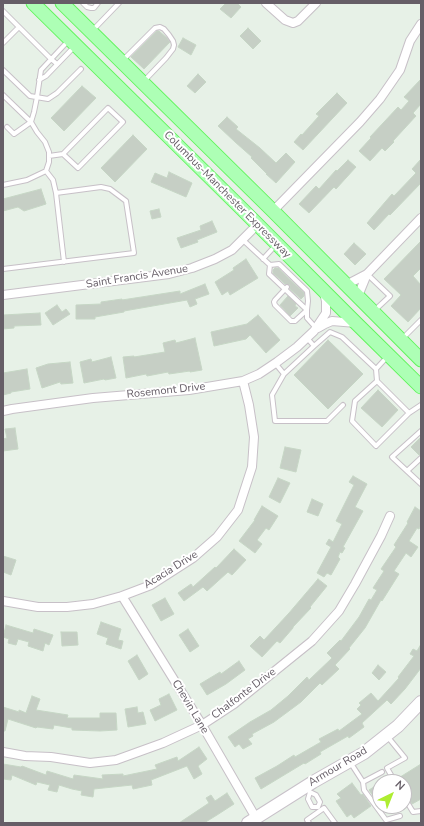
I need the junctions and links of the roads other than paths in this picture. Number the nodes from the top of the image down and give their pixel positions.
1 (34, 3) edge
2 (62, 3) edge
3 (83, 3) edge
4 (98, 3) edge
5 (119, 3) edge
6 (266, 3) edge
7 (316, 3) edge
8 (3, 11) edge
9 (421, 24) edge
10 (19, 27) junction
11 (91, 32) junction
12 (73, 42) junction
13 (3, 43) edge
14 (51, 60) junction
15 (122, 62) junction
16 (57, 64) junction
17 (81, 69) dead end
18 (3, 70) edge
19 (39, 80) junction
20 (143, 83) junction
21 (3, 95) edge
22 (37, 97) junction
23 (31, 122) junction
24 (7, 127) dead end
25 (63, 154) junction
26 (49, 156) junction
27 (46, 171) junction
28 (3, 185) edge
29 (56, 193) junction
30 (273, 211) junction
31 (421, 218) edge
32 (257, 225) junction
33 (243, 240) junction
34 (277, 244) junction
35 (263, 259) junction
36 (64, 262) junction
37 (270, 265) junction
38 (3, 269) edge
39 (367, 274) junction
40 (305, 284) junction
41 (346, 285) junction
42 (286, 288) junction
43 (323, 291) junction
44 (3, 295) edge
45 (358, 296) junction
46 (307, 310) junction
47 (374, 312) junction
48 (356, 323) junction
49 (420, 323) edge
50 (315, 329) junction
51 (306, 338) junction
52 (401, 340) junction
53 (314, 346) junction
54 (389, 356) junction
55 (421, 360) edge
56 (275, 363) junction
57 (376, 369) junction
58 (284, 374) junction
59 (243, 381) junction
60 (377, 381) junction
61 (421, 387) edge
62 (343, 405) dead end
63 (421, 405) edge
64 (3, 411) edge
65 (409, 413) junction
66 (421, 431) edge
67 (421, 458) edge
68 (407, 471) junction
69 (421, 484) edge
70 (390, 516) dead end
71 (122, 596) junction
72 (3, 601) edge
73 (421, 702) edge
74 (202, 725) junction
75 (387, 736) junction
76 (3, 752) edge
77 (349, 762) junction
78 (382, 772) dead end
79 (390, 774) edge
80 (363, 782) junction
81 (308, 789) junction
82 (319, 809) junction
83 (412, 810) edge
84 (421, 811) edge
85 (400, 816) dead end
86 (252, 820) edge
87 (309, 823) edge
88 (335, 823) edge

1 - 12 main road, Columbus-Manchester Expressway
2 - 11 main road, Columbus-Manchester Expressway
3 - 4 lane
5 - 11 lane
6 - 7 street
8 - 10 lane
9 - 30 street
10 - 13 lane
10 - 14 lane
11 - 15 main road, Columbus-Manchester Expressway
12 - 14 lane
12 - 16 lane
12 - 32 main road, Columbus-Manchester Expressway
14 - 16 lane
14 - 19 lane
15 - 20 main road, Columbus-Manchester Expressway
15 - 20 lane
16 - 19 lane
17 - 22 lane
18 - 22 lane
19 - 22 lane
20 - 30 main road, Columbus-Manchester Expressway
21 - 23 lane
22 - 23 lane
23 - 24 lane
23 - 26 lane
25 - 25 lane
25 - 26 lane
26 - 27 lane
27 - 28 lane
27 - 29 lane
29 - 36 lane
29 - 36 lane
30 - 41 main road, Columbus-Manchester Expressway
31 - 39 street
32 - 33 street, Saint Francis Avenue
32 - 34 main road, Columbus-Manchester Expressway
33 - 35 lane
33 - 44 street, Saint Francis Avenue
34 - 35 lane
34 - 40 main road, Columbus-Manchester Expressway
35 - 37 lane
36 - 38 lane
37 - 40 lane
37 - 42 lane
39 - 41 street
39 - 45 street
39 - 47 lane
40 - 43 main road, Columbus-Manchester Expressway
40 - 46 lane
41 - 45 main road, Columbus-Manchester Expressway
42 - 46 lane
42 - 46 lane
43 - 48 main road, Columbus-Manchester Expressway
43 - 50 street, Rosemont Drive
45 - 47 main road, Columbus-Manchester Expressway
46 - 50 lane
47 - 52 main road, Columbus-Manchester Expressway
48 - 50 street, Rosemont Drive
48 - 54 main road, Columbus-Manchester Expressway
49 - 52 lane
50 - 51 street, Rosemont Drive
51 - 53 lane
51 - 56 street, Rosemont Drive
52 - 55 main road, Columbus-Manchester Expressway
53 - 57 lane
53 - 58 lane
54 - 57 lane
54 - 61 main road, Columbus-Manchester Expressway
56 - 58 lane
56 - 59 street, Rosemont Drive
57 - 60 lane
58 - 62 lane
59 - 64 street, Rosemont Drive
59 - 71 street, Acacia Drive
60 - 65 lane
60 - 65 lane
63 - 65 lane
66 - 68 lane
67 - 68 lane
68 - 69 lane
70 - 74 street, Chalfonte Drive
71 - 72 street, Acacia Drive
71 - 74 street, Chevin Lane
73 - 75 street, Armour Road
74 - 76 street, Chalfonte Drive
74 - 86 street, Chevin Lane
75 - 77 street, Armour Road
75 - 79 lane
77 - 80 lane
77 - 81 street, Armour Road
78 - 80 lane
80 - 85 lane
81 - 82 lane
81 - 82 lane
81 - 86 street, Armour Road
82 - 87 lane
82 - 88 lane
83 - 84 lane

